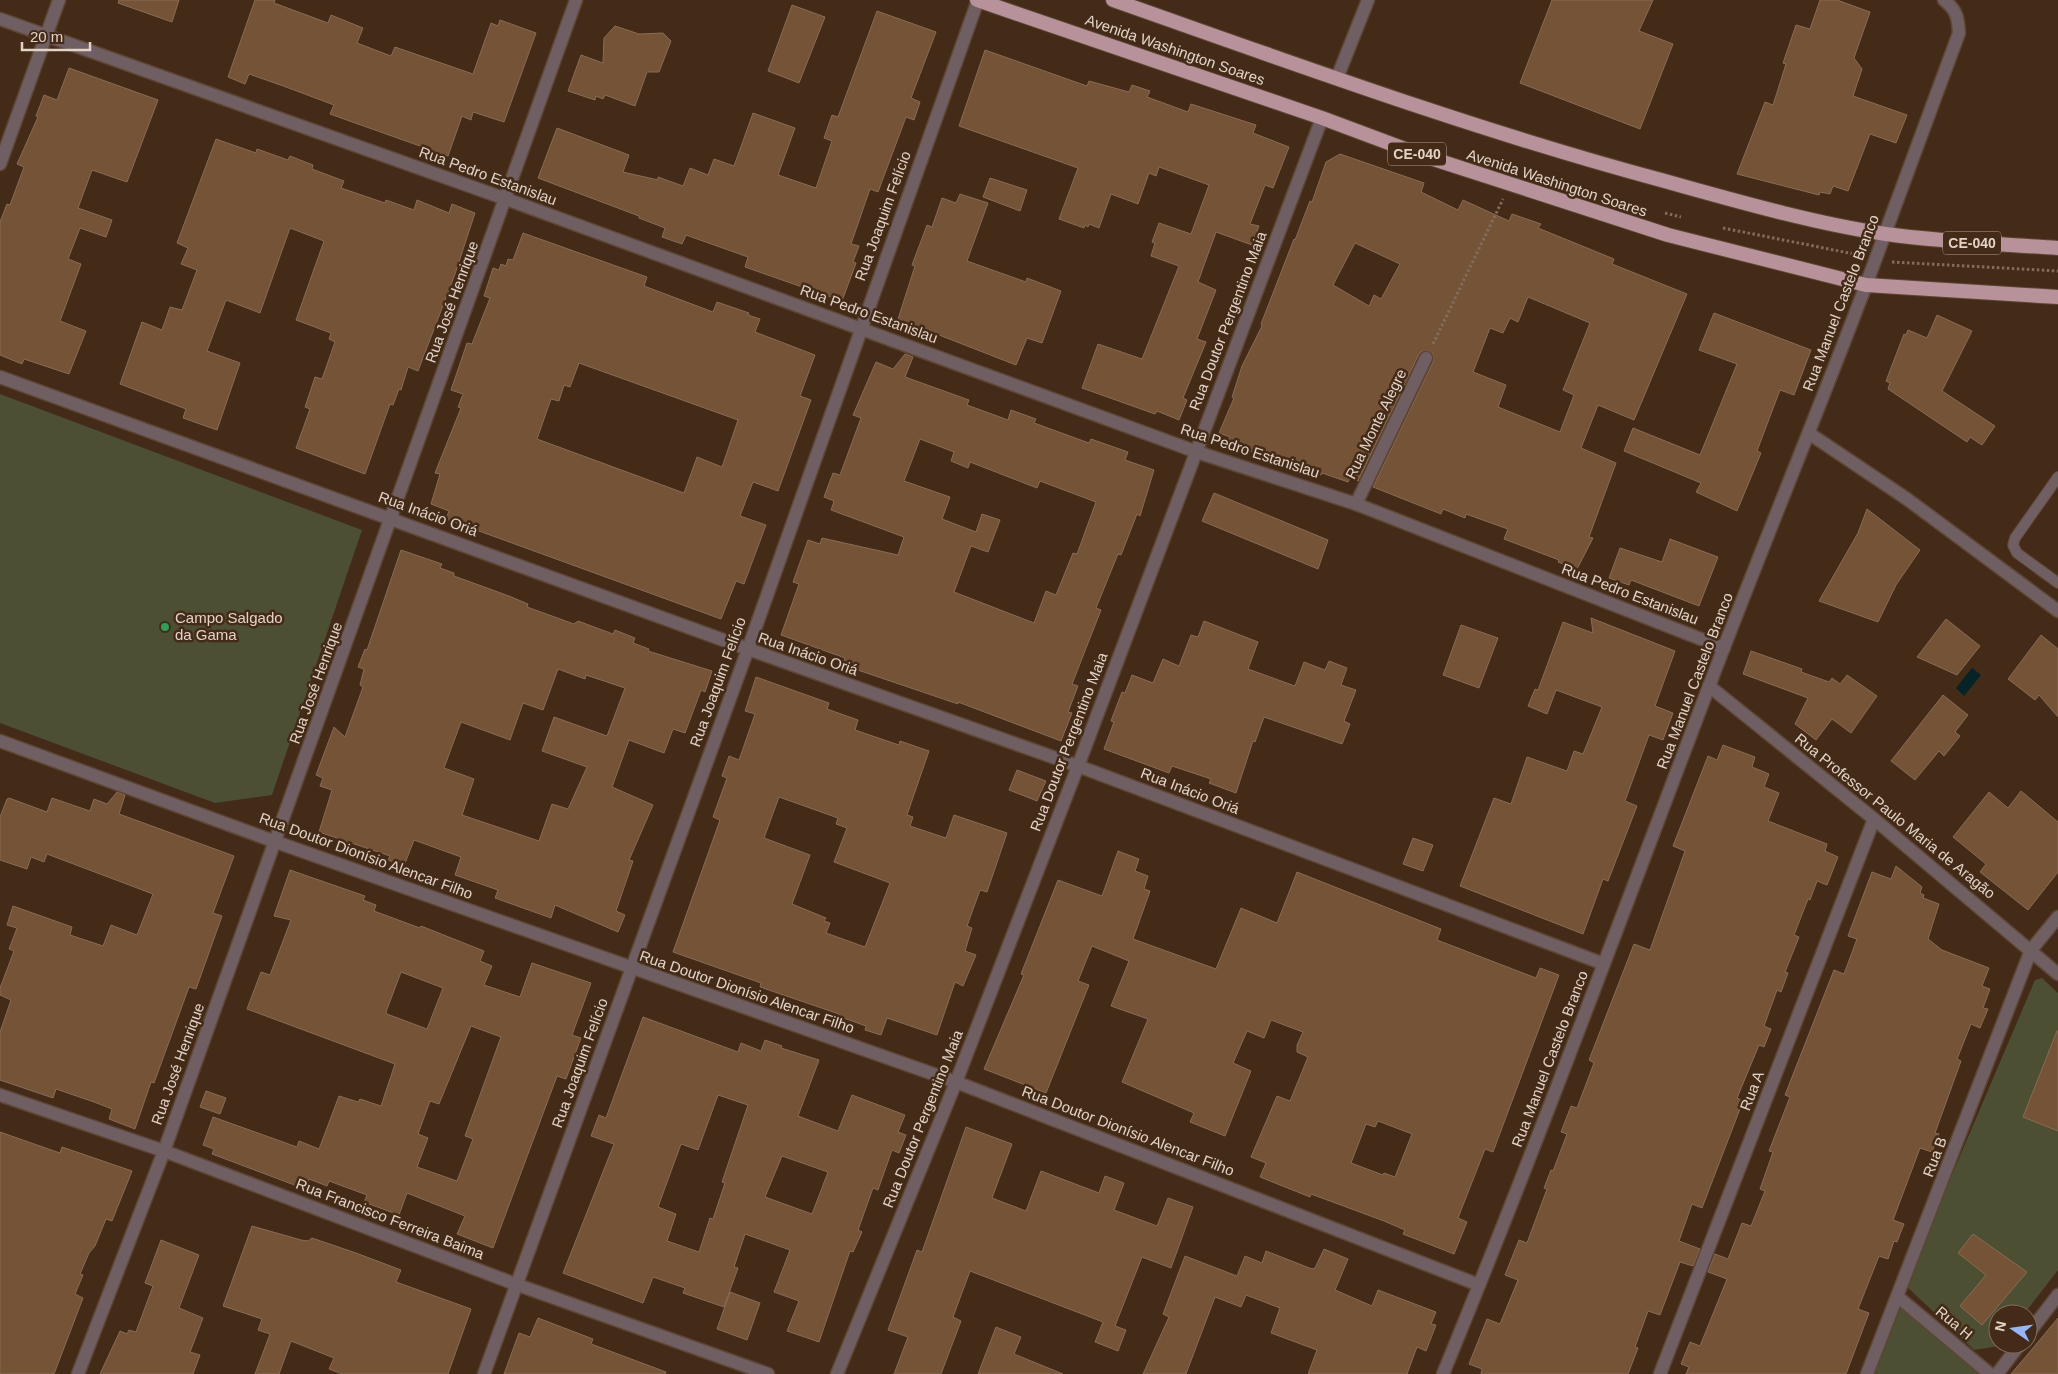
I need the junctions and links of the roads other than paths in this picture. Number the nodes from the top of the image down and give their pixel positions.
1 (60, 0) edge
2 (576, 0) edge
3 (977, 0) edge
4 (1113, 0) edge
5 (1368, 0) edge
6 (1944, 0) edge
7 (0, 19) edge
8 (48, 34) junction
9 (1337, 78) junction
10 (1322, 118) junction
11 (0, 164) edge
12 (506, 200) junction
13 (1885, 234) junction
14 (2058, 248) edge
15 (1866, 284) junction
16 (2058, 297) edge
17 (860, 328) junction
18 (1426, 358) road end
19 (0, 377) edge
20 (1810, 434) junction
21 (1197, 452) junction
22 (2058, 477) edge
23 (1356, 504) junction
24 (392, 518) junction
25 (2058, 583) edge
26 (2058, 611) edge
27 (1724, 648) junction
28 (748, 649) junction
29 (1709, 686) junction
30 (0, 741) edge
31 (1078, 766) junction
32 (1874, 819) junction
33 (276, 842) junction
34 (2058, 917) edge
35 (2031, 950) junction
36 (1604, 964) junction
37 (631, 968) junction
38 (2058, 974) edge
39 (956, 1082) junction
40 (0, 1095) edge
41 (164, 1151) junction
42 (518, 1285) junction
43 (1480, 1285) junction
44 (2058, 1295) edge
45 (1898, 1297) junction
46 (2038, 1321) edge
47 (2012, 1354) edge
48 (78, 1374) edge
49 (484, 1374) edge
50 (768, 1374) edge
51 (837, 1374) edge
52 (1443, 1374) edge
53 (1660, 1374) edge
54 (1867, 1374) edge
55 (1990, 1374) edge
56 (1997, 1374) edge

1 - 8 street
2 - 12 street, Rua José Henrique
3 - 10 highway, Avenida Washington Soares / CE-040
3 - 17 street, Rua Joaquim Felício
4 - 9 highway, Avenida Washington Soares / CE-040
5 - 9 street
6 - 13 street, Rua Manuel Castelo Branco
7 - 8 street, Rua Pedro Estanislau
8 - 11 street
8 - 12 street, Rua Pedro Estanislau
9 - 13 highway, Avenida Washington Soares / CE-040
10 - 15 highway, Avenida Washington Soares / CE-040
10 - 21 street, Rua Doutor Pergentino Maia
12 - 17 street, Rua Pedro Estanislau
12 - 24 street, Rua José Henrique
13 - 14 highway, Avenida Washington Soares / CE-040
13 - 15 street, Rua Manuel Castelo Branco
15 - 16 highway, Avenida Washington Soares / CE-040
15 - 20 street, Rua Manuel Castelo Branco
17 - 21 street, Rua Pedro Estanislau
17 - 28 street, Rua Joaquim Felício
18 - 23 street, Rua Monte Alegre
19 - 24 street, Rua Inácio Oriá
20 - 26 street
20 - 27 street, Rua Manuel Castelo Branco
21 - 23 street, Rua Pedro Estanislau
21 - 31 street, Rua Doutor Pergentino Maia
22 - 25 lane
23 - 27 street, Rua Pedro Estanislau
24 - 28 street, Rua Inácio Oriá
24 - 33 street, Rua José Henrique
27 - 29 street, Rua Manuel Castelo Branco
28 - 31 street, Rua Inácio Oriá
28 - 37 street, Rua Joaquim Felício
29 - 32 street, Rua Professor Paulo Maria de Aragão
29 - 36 street, Rua Manuel Castelo Branco
30 - 33 street, Rua Doutor Dionísio Alencar Filho
31 - 36 street, Rua Inácio Oriá
31 - 39 street, Rua Doutor Pergentino Maia
32 - 35 street, Rua Professor Paulo Maria de Aragão
32 - 53 street, Rua A
33 - 37 street, Rua Doutor Dionísio Alencar Filho
33 - 41 street, Rua José Henrique
34 - 35 street, Rua B
35 - 38 street, Rua Professor Paulo Maria de Aragão
35 - 45 street, Rua B
36 - 43 street, Rua Manuel Castelo Branco
37 - 39 street, Rua Doutor Dionísio Alencar Filho
37 - 42 street, Rua Joaquim Felício
39 - 43 street, Rua Doutor Dionísio Alencar Filho
39 - 51 street, Rua Doutor Pergentino Maia
40 - 41 street, Rua Francisco Ferreira Baima
41 - 42 street, Rua Francisco Ferreira Baima
41 - 48 street, Rua José Henrique
42 - 49 street, Rua Joaquim Felício
42 - 50 street, Rua Francisco Ferreira Baima
43 - 52 street, Rua Manuel Castelo Branco
44 - 46 street
45 - 54 street, Rua B
45 - 55 street, Rua H
47 - 56 street

